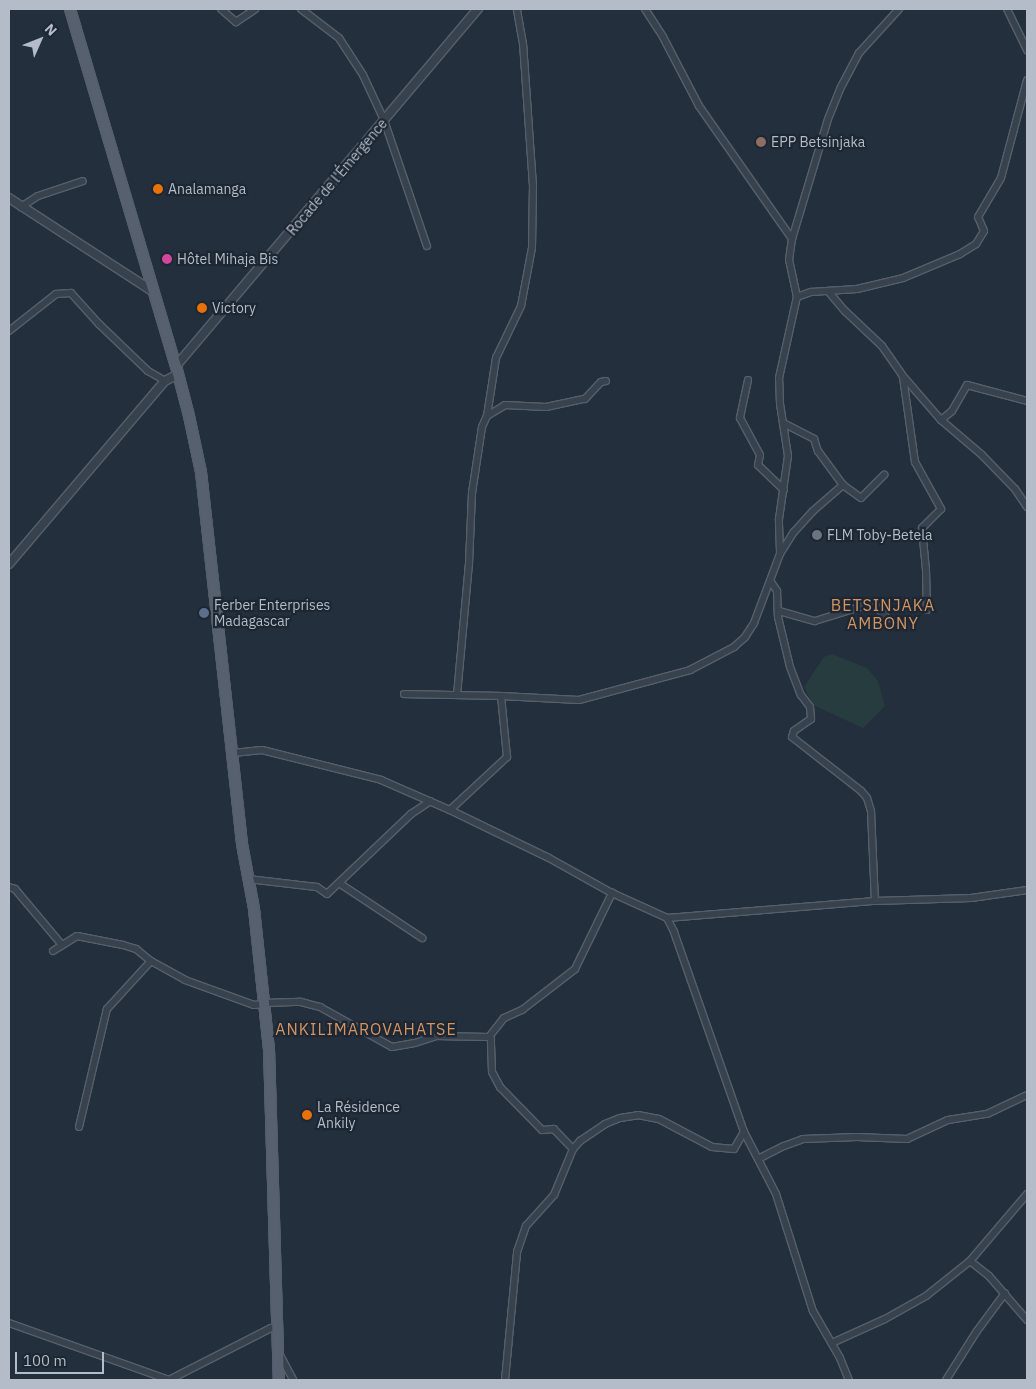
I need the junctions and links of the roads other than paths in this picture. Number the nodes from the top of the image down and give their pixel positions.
1 (70, 9) edge
2 (221, 9) edge
3 (255, 9) edge
4 (301, 9) edge
5 (478, 9) edge
6 (517, 9) edge
7 (644, 9) edge
8 (899, 9) edge
9 (1007, 9) edge
10 (1027, 50) edge
11 (1027, 80) edge
12 (384, 120) junction
13 (83, 181) dead end
14 (9, 198) edge
15 (22, 207) junction
16 (792, 239) junction
17 (427, 246) dead end
18 (152, 291) junction
19 (828, 291) junction
20 (797, 297) junction
21 (9, 331) edge
22 (177, 370) junction
23 (902, 375) junction
24 (748, 380) dead end
25 (165, 381) junction
26 (606, 381) dead end
27 (1027, 401) edge
28 (487, 416) junction
29 (941, 420) junction
30 (783, 423) junction
31 (884, 475) dead end
32 (843, 485) junction
33 (784, 490) junction
34 (1027, 507) edge
35 (780, 554) junction
36 (9, 564) edge
37 (770, 582) junction
38 (927, 610) dead end
39 (779, 612) junction
40 (887, 618) dead end
41 (404, 694) dead end
42 (457, 695) junction
43 (501, 696) junction
44 (233, 753) junction
45 (430, 801) junction
46 (450, 810) junction
47 (248, 879) junction
48 (339, 883) junction
49 (9, 887) edge
50 (1027, 890) edge
51 (612, 893) junction
52 (875, 901) junction
53 (666, 918) junction
54 (422, 938) dead end
55 (62, 945) junction
56 (53, 951) dead end
57 (151, 961) junction
58 (264, 1003) junction
59 (489, 1037) junction
60 (1027, 1095) edge
61 (79, 1127) dead end
62 (744, 1132) junction
63 (573, 1149) junction
64 (758, 1158) junction
65 (1027, 1194) edge
66 (970, 1260) junction
67 (1005, 1294) junction
68 (1027, 1320) edge
69 (9, 1324) edge
70 (277, 1327) junction
71 (832, 1343) junction
72 (278, 1352) junction
73 (279, 1380) edge
74 (293, 1380) edge
75 (505, 1380) edge
76 (850, 1380) edge
77 (946, 1380) edge

1 - 18 main road
2 - 3 street
4 - 12 street
5 - 12 street, Rocade de l'Émergence
6 - 28 street
7 - 16 street
8 - 16 street
9 - 10 street
11 - 19 street
12 - 17 street
12 - 22 street, Rocade de l'Émergence
13 - 15 street
14 - 15 street
15 - 18 street
16 - 20 street
18 - 22 main road
19 - 20 street
19 - 23 street
20 - 30 street
21 - 25 street
22 - 25 street
22 - 44 main road
23 - 29 street
23 - 38 street
24 - 33 street
25 - 36 street
26 - 28 street
27 - 29 street
28 - 42 street
29 - 34 street
30 - 32 street
30 - 33 street
31 - 32 street
32 - 35 street
33 - 35 street
35 - 37 street
37 - 39 street
37 - 43 street
39 - 40 street
39 - 52 street
41 - 42 street
42 - 43 street
43 - 46 street
44 - 45 street
44 - 47 main road
45 - 46 street
45 - 48 street
46 - 51 street
47 - 48 street
47 - 58 main road
48 - 54 street
49 - 55 street
50 - 52 street
51 - 53 street
51 - 59 street
52 - 53 street
53 - 62 street
55 - 56 street
55 - 57 street
57 - 58 street
57 - 61 street
58 - 59 street
58 - 70 main road
59 - 63 street
60 - 64 street
62 - 63 street
62 - 64 street
63 - 75 street
64 - 71 street
65 - 66 street
66 - 67 street
66 - 71 street
67 - 68 street
67 - 77 street
69 - 70 street
70 - 72 main road
71 - 76 street
72 - 73 main road
72 - 74 street

